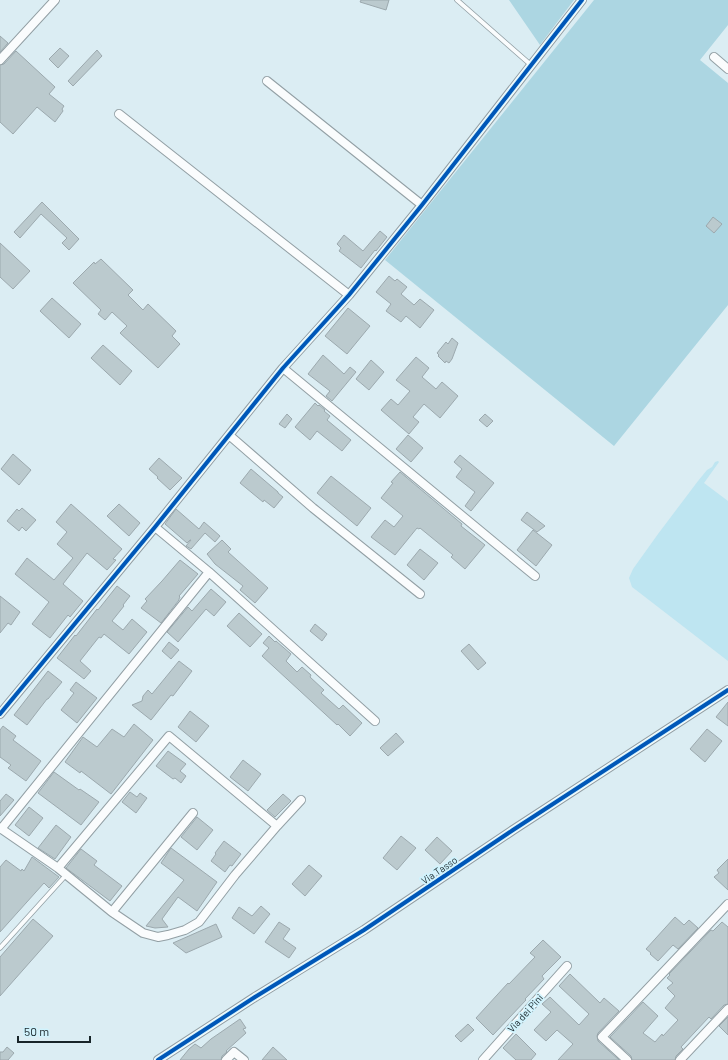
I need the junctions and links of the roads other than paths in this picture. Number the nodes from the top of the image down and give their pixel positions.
1 (55, 0) edge
2 (457, 0) edge
3 (582, 0) edge
4 (714, 57) dead end
5 (0, 60) edge
6 (531, 65) junction
7 (728, 69) edge
8 (267, 81) dead end
9 (119, 114) dead end
10 (422, 205) junction
11 (349, 295) junction
12 (283, 368) junction
13 (229, 435) junction
14 (155, 527) junction
15 (209, 572) junction
16 (535, 576) dead end
17 (420, 594) dead end
18 (728, 690) edge
19 (0, 714) edge
20 (375, 721) dead end
21 (301, 800) dead end
22 (193, 813) dead end
23 (277, 826) junction
24 (1, 828) edge
25 (58, 868) junction
26 (66, 875) junction
27 (728, 904) edge
28 (112, 912) junction
29 (0, 948) edge
30 (567, 966) dead end
31 (728, 1008) edge
32 (158, 1060) edge
33 (226, 1060) edge
34 (244, 1060) edge
35 (483, 1060) edge
36 (627, 1060) edge
37 (680, 1060) edge

1 - 5 street
2 - 6 lane
3 - 6 street
4 - 7 street
6 - 10 street
8 - 10 street
9 - 11 street
10 - 11 street
11 - 12 street
12 - 13 street
12 - 16 street
13 - 14 street
13 - 17 street
14 - 15 street
14 - 19 street
15 - 20 street
15 - 24 street
18 - 32 street, Via Tasso
21 - 23 street
22 - 28 street
23 - 25 street
23 - 28 street
24 - 25 street
25 - 26 street
26 - 28 street
26 - 29 lane
27 - 36 street
30 - 35 street, Via dei Pini
31 - 37 street
33 - 34 street

